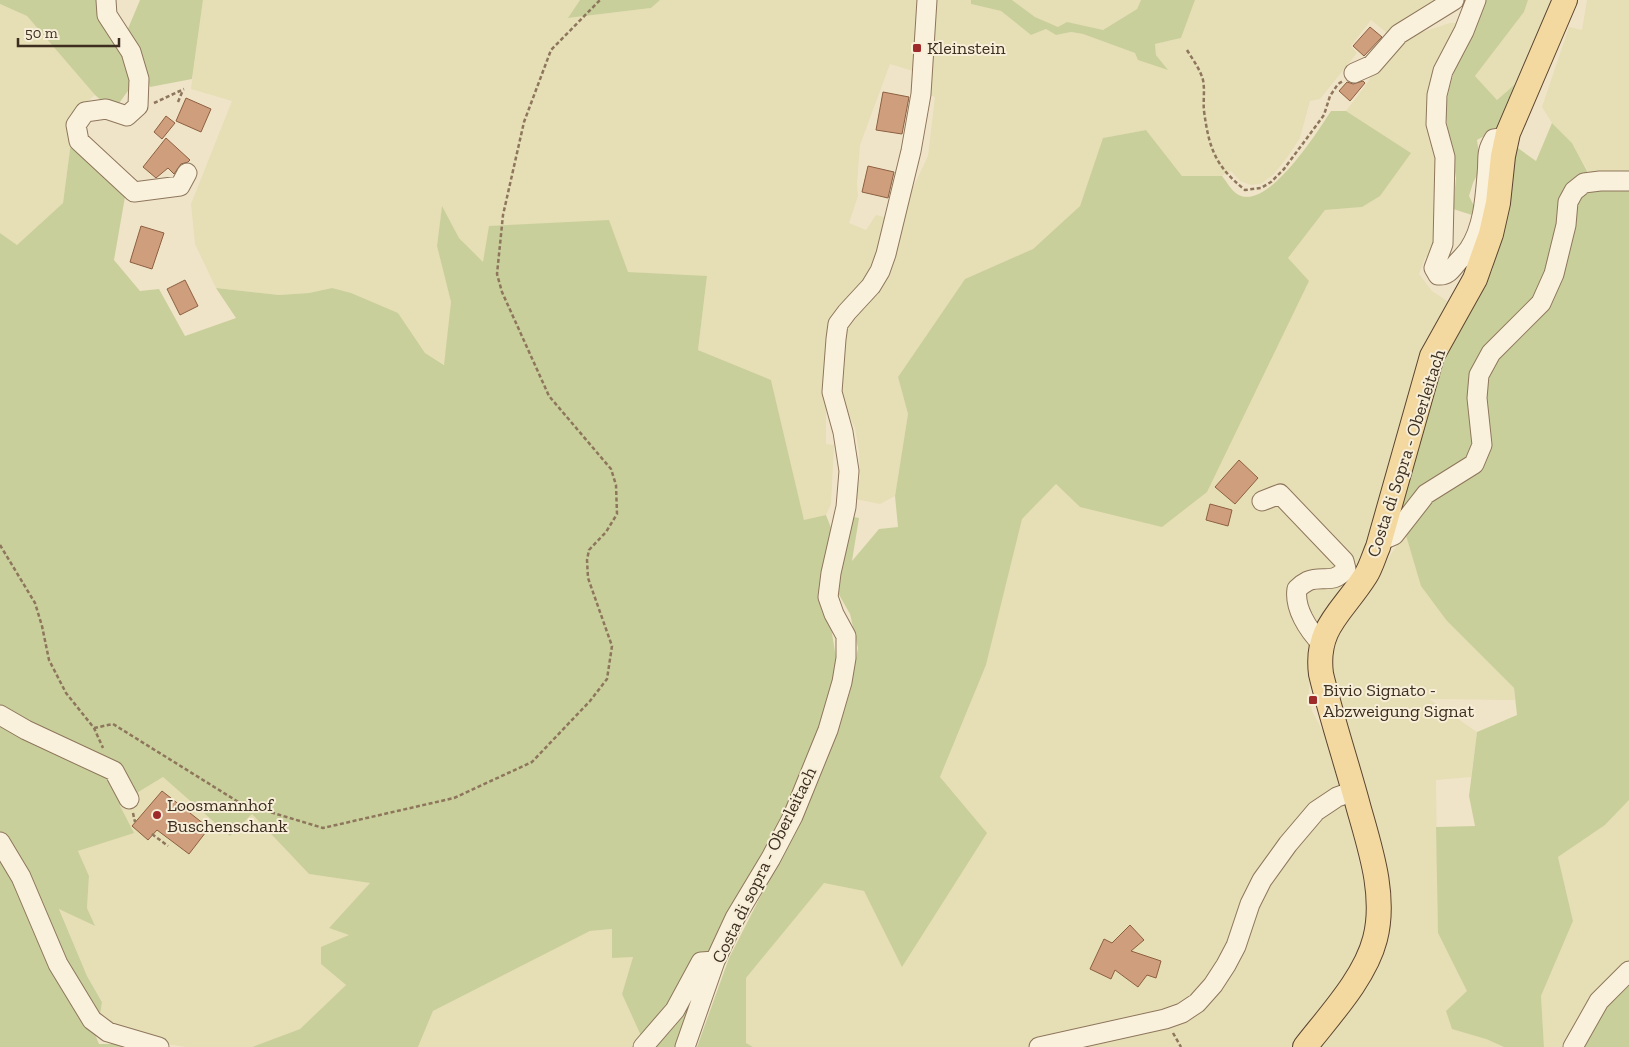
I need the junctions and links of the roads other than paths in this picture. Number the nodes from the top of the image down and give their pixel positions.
1 (106, 0) edge
2 (927, 0) edge
3 (1454, 0) edge
4 (1476, 0) edge
5 (1565, 0) edge
6 (1354, 73) road end
7 (1507, 137) junction
8 (187, 174) dead end
9 (1629, 181) edge
10 (1262, 501) dead end
11 (1380, 541) junction
12 (1322, 644) junction
13 (0, 715) edge
14 (1354, 791) junction
15 (129, 799) dead end
16 (0, 842) edge
17 (716, 961) junction
18 (1629, 971) edge
19 (159, 1047) edge
20 (643, 1047) edge
21 (685, 1047) edge
22 (1039, 1047) edge
23 (1305, 1047) edge
24 (1574, 1047) edge

1 - 8 street
2 - 17 street, Costa di sopra - Oberleitach
3 - 6 street
4 - 7 street
5 - 7 main road, Costa di Sopra - Oberleitach
7 - 11 main road, Costa di Sopra - Oberleitach
9 - 11 street
10 - 12 street
11 - 12 main road, Costa di Sopra - Oberleitach
12 - 14 main road, Costa di Sopra - Oberleitach
13 - 15 street
14 - 22 street
14 - 23 main road, Costa di Sopra - Oberleitach
16 - 19 street
17 - 20 street
17 - 21 street, Costa di sopra - Oberleitach
18 - 24 street

